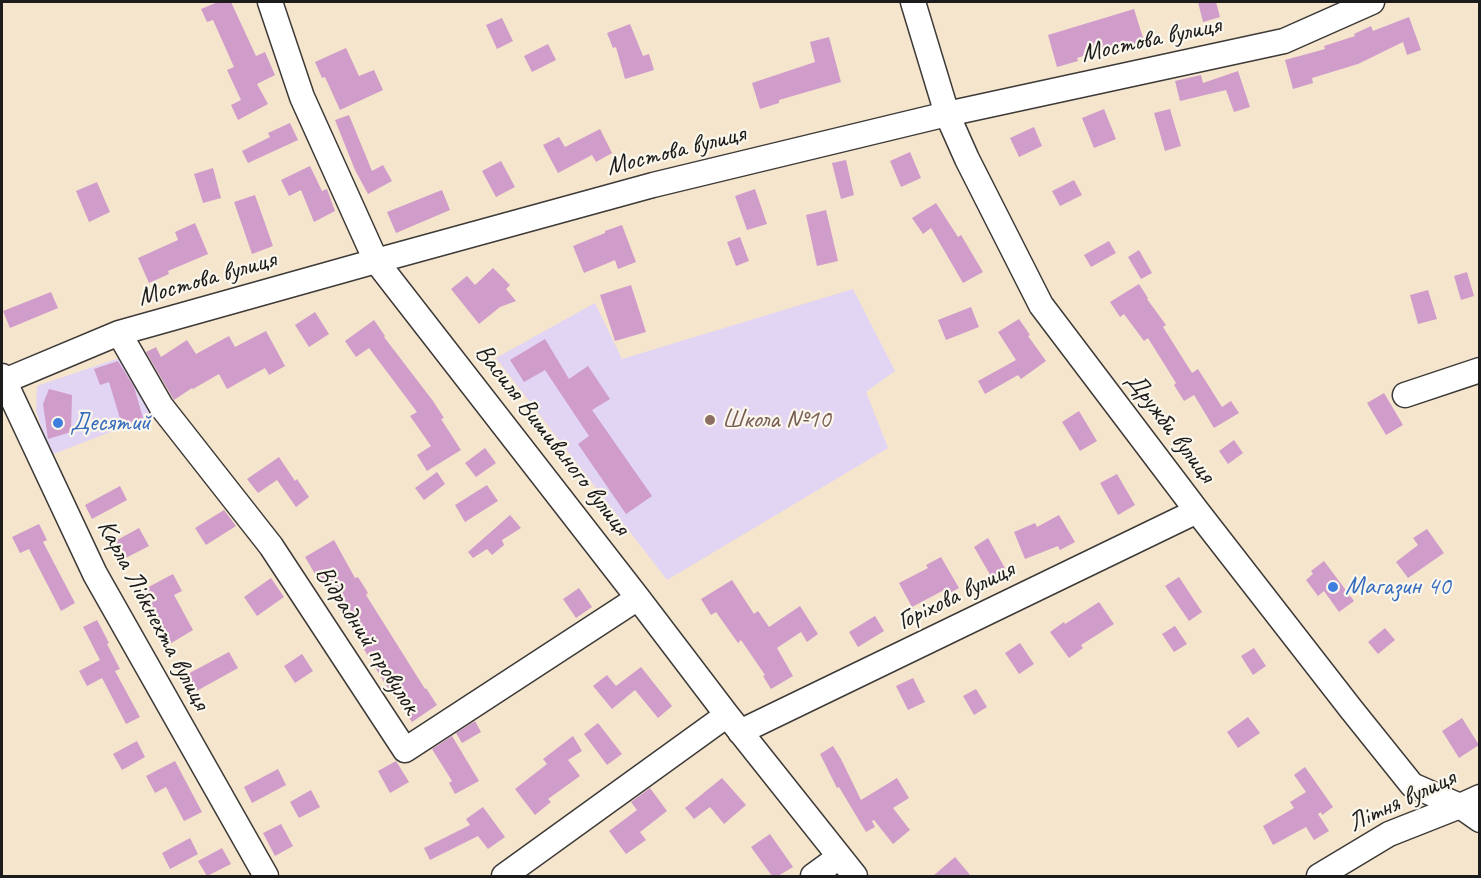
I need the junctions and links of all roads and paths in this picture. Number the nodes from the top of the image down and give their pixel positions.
1 (270, 2) edge
2 (914, 2) edge
3 (1372, 2) edge
4 (947, 114) junction
5 (376, 261) junction
6 (119, 333) junction
7 (1479, 370) edge
8 (2, 379) edge
9 (1405, 395) dead end
10 (1197, 512) junction
11 (638, 597) junction
12 (733, 723) junction
13 (1473, 808) edge
14 (839, 857) junction
15 (266, 876) edge
16 (504, 876) edge
17 (813, 876) edge
18 (855, 876) edge
19 (1319, 876) edge

1 - 5 street, Василя Вишиваного вулиця
2 - 4 street, Дружби вулиця
3 - 4 street, Мостова вулиця
4 - 5 street, Мостова вулиця
4 - 10 street, Дружби вулиця
5 - 6 street, Мостова вулиця
5 - 11 street, Василя Вишиваного вулиця
6 - 8 street, Мостова вулиця
6 - 11 street, Відрадний провулок
7 - 9 street
8 - 15 street, Карла Лібкнехта вулиця
10 - 12 street, Горіхова вулиця
10 - 13 street, Дружби вулиця
11 - 12 street, Василя Вишиваного вулиця
12 - 14 street, Василя Вишиваного вулиця
12 - 16 street, Горіхова вулиця
13 - 19 street, Літня вулиця
14 - 17 street
14 - 18 street, Василя Вишиваного вулиця

